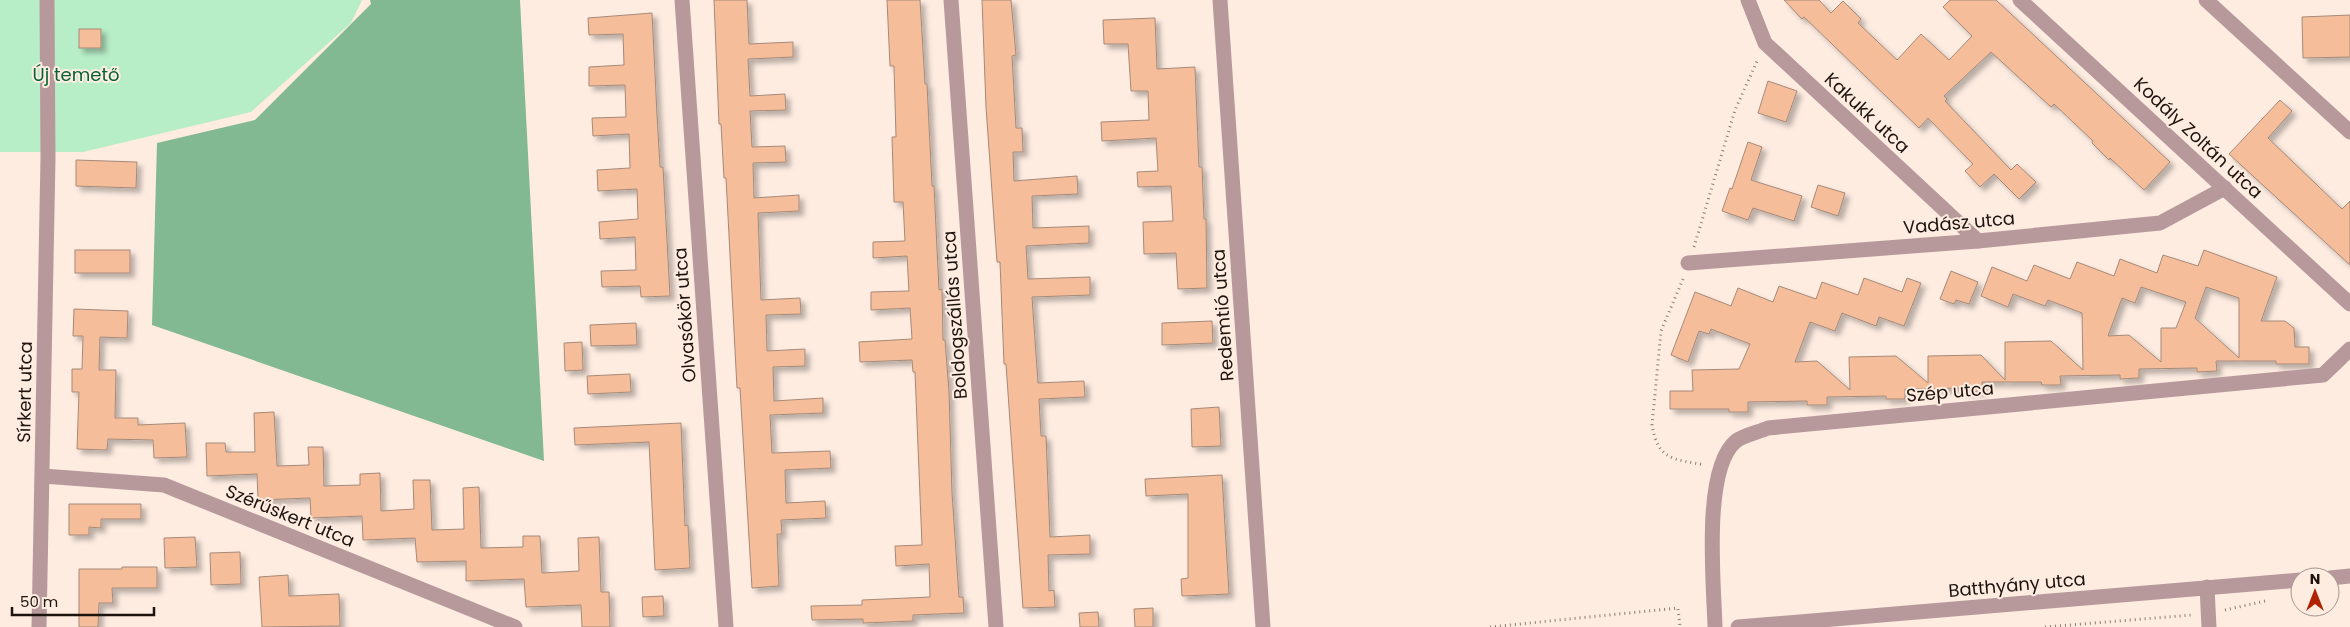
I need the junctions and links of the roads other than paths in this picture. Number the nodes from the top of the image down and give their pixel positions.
1 (47, 0) edge
2 (682, 0) edge
3 (951, 0) edge
4 (1220, 0) edge
5 (1748, 0) edge
6 (2020, 0) edge
7 (2206, 0) edge
8 (2350, 132) edge
9 (2225, 188) junction
10 (1978, 241) junction
11 (1688, 263) dead end
12 (2350, 304) edge
13 (2350, 349) edge
14 (43, 476) junction
15 (2290, 581) edge
16 (2207, 588) junction
17 (2209, 620) edge
18 (39, 627) edge
19 (515, 627) edge
20 (726, 627) edge
21 (996, 627) edge
22 (1263, 627) edge
23 (1715, 627) edge
24 (1738, 627) edge

1 - 14 street, Sírkert utca
2 - 20 street, Olvasókör utca
3 - 21 street, Boldogszállás utca
4 - 22 street, Redemtió utca
5 - 10 street, Kakukk utca
6 - 9 street, Kodály Zoltán utca
7 - 8 street
9 - 10 street, Vadász utca
9 - 12 street, Kodály Zoltán utca
10 - 11 street, Vadász utca
13 - 23 street, Szép utca
14 - 18 street, Sírkert utca
14 - 19 street, Szérűskert utca
15 - 16 street, Batthyány utca
16 - 17 street
16 - 24 street, Batthyány utca

